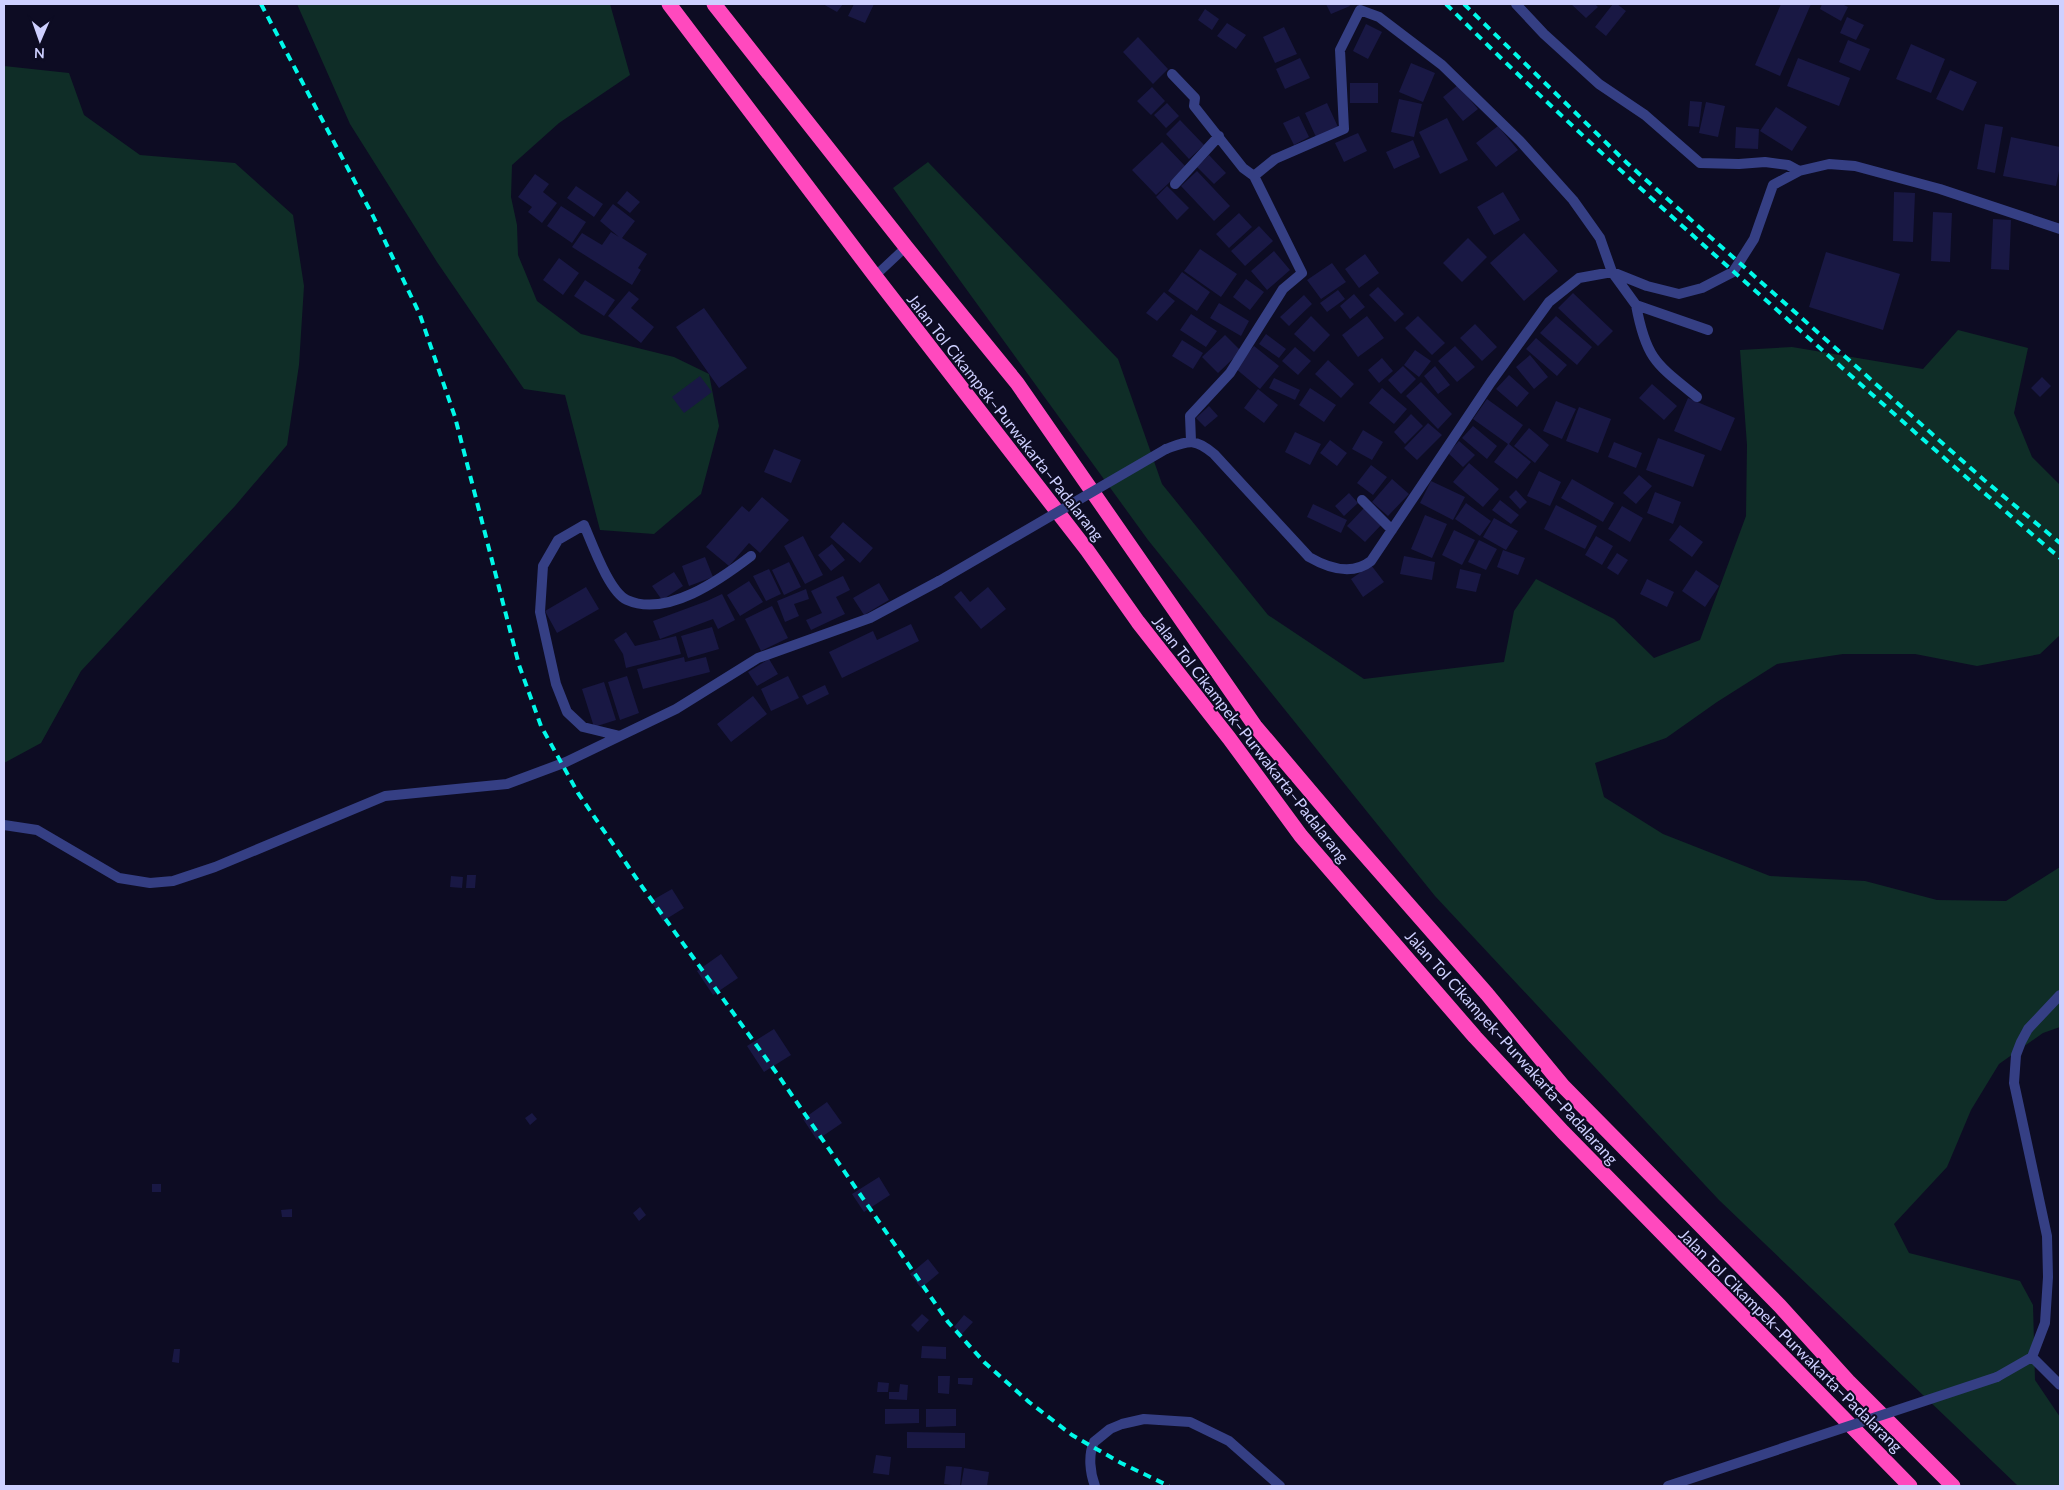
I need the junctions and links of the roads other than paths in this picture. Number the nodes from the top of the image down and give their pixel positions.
1 (670, 4) edge
2 (714, 4) edge
3 (1516, 4) edge
4 (1358, 7) edge
5 (1172, 74) dead end
6 (1219, 136) junction
7 (1799, 171) junction
8 (1254, 176) junction
9 (1175, 184) dead end
10 (2060, 230) edge
11 (906, 247) junction
12 (1612, 272) junction
13 (875, 276) junction
14 (1636, 304) junction
15 (1708, 330) dead end
16 (1697, 398) dead end
17 (1191, 441) junction
18 (1362, 500) dead end
19 (1392, 530) junction
20 (751, 556) dead end
21 (620, 736) junction
22 (4, 825) edge
23 (2060, 995) edge
24 (2032, 1357) junction
25 (2060, 1385) edge
26 (1094, 1486) edge
27 (1280, 1486) edge
28 (1668, 1486) edge
29 (1910, 1486) edge
30 (1953, 1486) edge

1 - 13 highway, Jalan Tol Cikampek–Purwakarta–Padalarang
2 - 11 highway, Jalan Tol Cikampek–Purwakarta–Padalarang
3 - 7 street
4 - 8 street
4 - 12 street
5 - 6 street
6 - 8 street
6 - 9 street
7 - 10 street
7 - 12 street
8 - 17 street
11 - 13 lane
11 - 30 highway, Jalan Tol Cikampek–Purwakarta–Padalarang
12 - 14 street
12 - 19 street
13 - 29 highway, Jalan Tol Cikampek–Purwakarta–Padalarang
14 - 15 street
14 - 16 street
17 - 19 street
17 - 21 street, bridge
18 - 19 street
20 - 21 street
21 - 22 street
23 - 24 street
24 - 25 street
24 - 28 street, bridge
26 - 27 street

